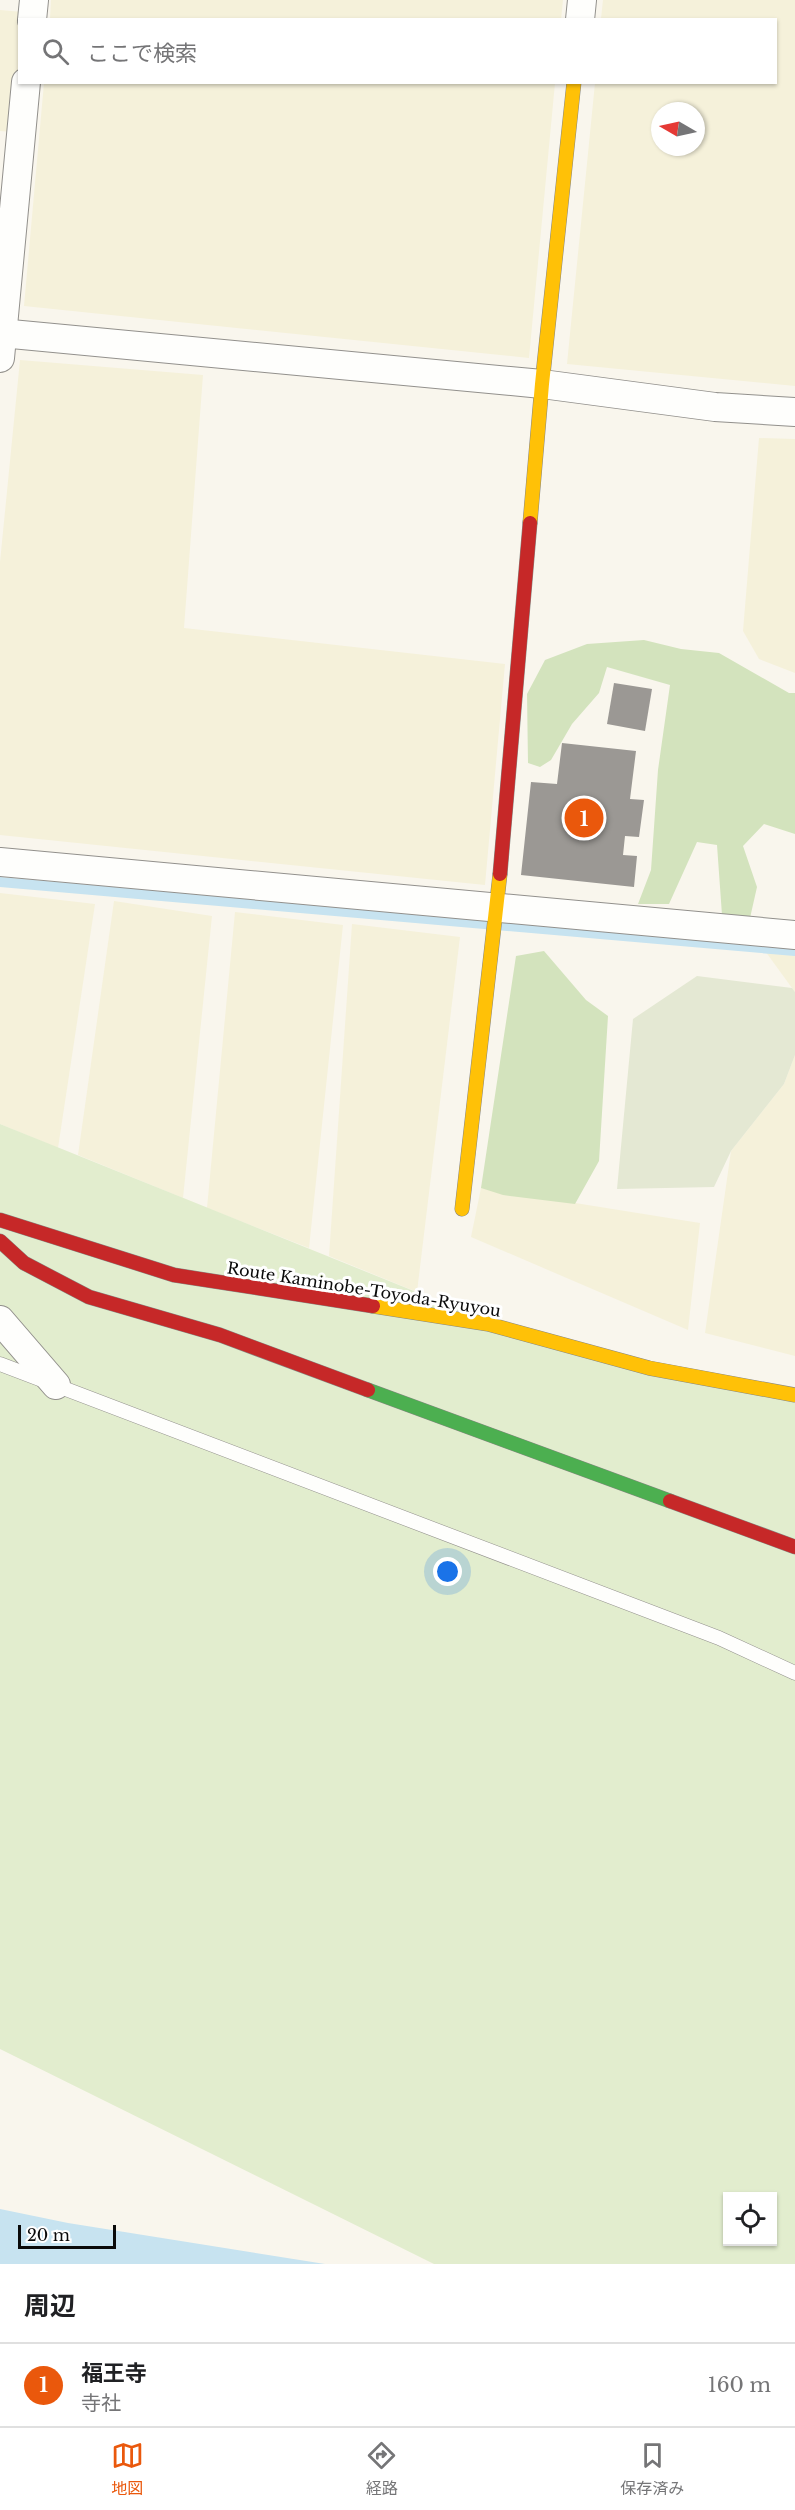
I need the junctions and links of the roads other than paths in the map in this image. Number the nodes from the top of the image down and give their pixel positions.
1 (34, 0) edge
2 (582, 0) edge
3 (32, 18) edge
4 (580, 18) edge
5 (26, 84) edge
6 (574, 84) edge
7 (1, 341) edge
8 (542, 384) junction
9 (795, 412) edge
10 (0, 862) edge
11 (497, 908) junction
12 (795, 935) edge
13 (462, 1209) dead end
14 (0, 1220) edge
15 (0, 1241) edge
16 (0, 1320) edge
17 (0, 1364) edge
18 (56, 1385) junction
19 (795, 1395) edge
20 (795, 1547) edge
21 (795, 1673) edge

1 - 3 street
2 - 4 street
5 - 7 street
6 - 8 street
7 - 8 street
8 - 9 street
8 - 11 street
10 - 11 street
11 - 12 street
11 - 13 street
14 - 19 street, Route Kaminobe-Toyoda-Ryuyou
15 - 20 street
16 - 18 street
17 - 18 lane
18 - 21 lane

